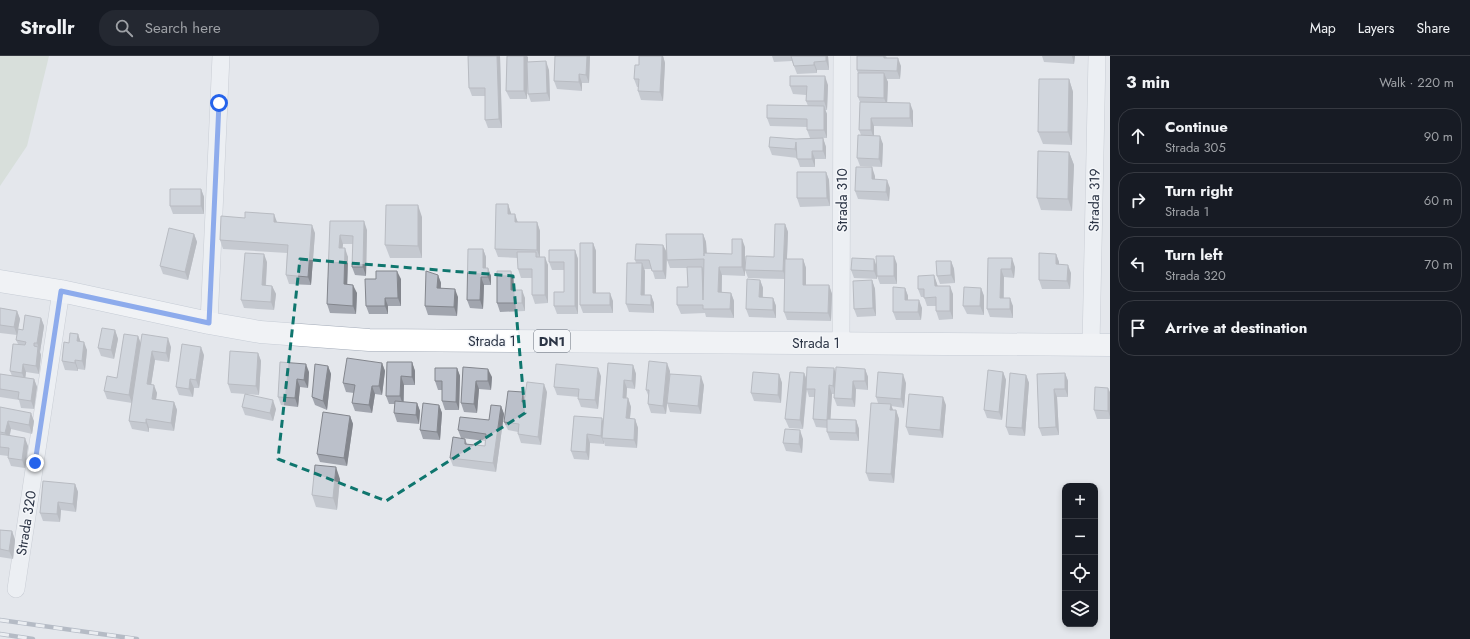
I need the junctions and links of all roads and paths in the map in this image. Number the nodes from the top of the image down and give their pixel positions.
1 (221, 56) edge
2 (842, 56) edge
3 (1096, 56) edge
4 (0, 281) edge
5 (61, 291) junction
6 (209, 323) junction
7 (841, 343) junction
8 (1101, 345) edge
9 (16, 589) dead end

1 - 6 street
2 - 7 street, Strada 310
3 - 8 street, Strada 319
4 - 5 main road, Strada 1 / DN1
5 - 6 main road, Strada 1 / DN1
5 - 9 street, Strada 320
6 - 7 main road, Strada 1 / DN1
7 - 8 main road, Strada 1 / DN1

